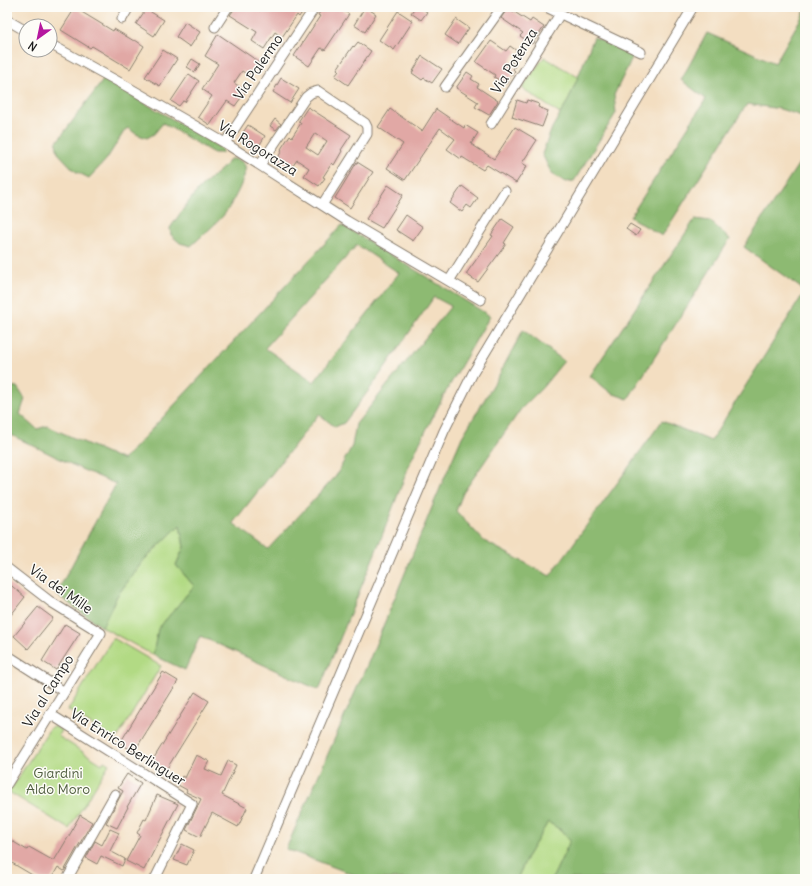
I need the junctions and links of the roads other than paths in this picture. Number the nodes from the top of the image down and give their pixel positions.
1 (129, 7) edge
2 (228, 7) edge
3 (315, 7) edge
4 (502, 7) edge
5 (546, 7) edge
6 (693, 7) edge
7 (560, 14) junction
8 (122, 19) dead end
9 (7, 20) edge
10 (18, 26) edge
11 (215, 27) dead end
12 (58, 48) edge
13 (641, 52) dead end
14 (445, 87) dead end
15 (491, 124) dead end
16 (225, 143) junction
17 (260, 165) junction
18 (505, 191) dead end
19 (322, 205) junction
20 (449, 281) junction
21 (481, 300) dead end
22 (7, 568) edge
23 (101, 633) joint
24 (7, 655) edge
25 (63, 691) junction
26 (50, 714) junction
27 (7, 784) edge
28 (115, 794) dead end
29 (67, 879) edge
30 (155, 879) edge
31 (254, 879) edge

1 - 8 street
2 - 11 street
3 - 16 street, Via Palermo
4 - 14 street
5 - 7 street
6 - 31 street
7 - 13 street
7 - 15 street, Via Potenza
9 - 10 street
12 - 16 street, Via Rogorazza
16 - 17 street, Via Rogorazza
17 - 19 street, Via Rogorazza
17 - 19 street
18 - 20 street
19 - 20 street, Via Rogorazza
20 - 21 street, Via Rogorazza
22 - 23 street, Via dei Mille
23 - 25 street, Via al Campo
24 - 25 street, Via Enrico Berlinguer
25 - 26 street, Via al Campo
26 - 27 street, Via al Campo
26 - 30 street, Via Enrico Berlinguer
28 - 29 street

